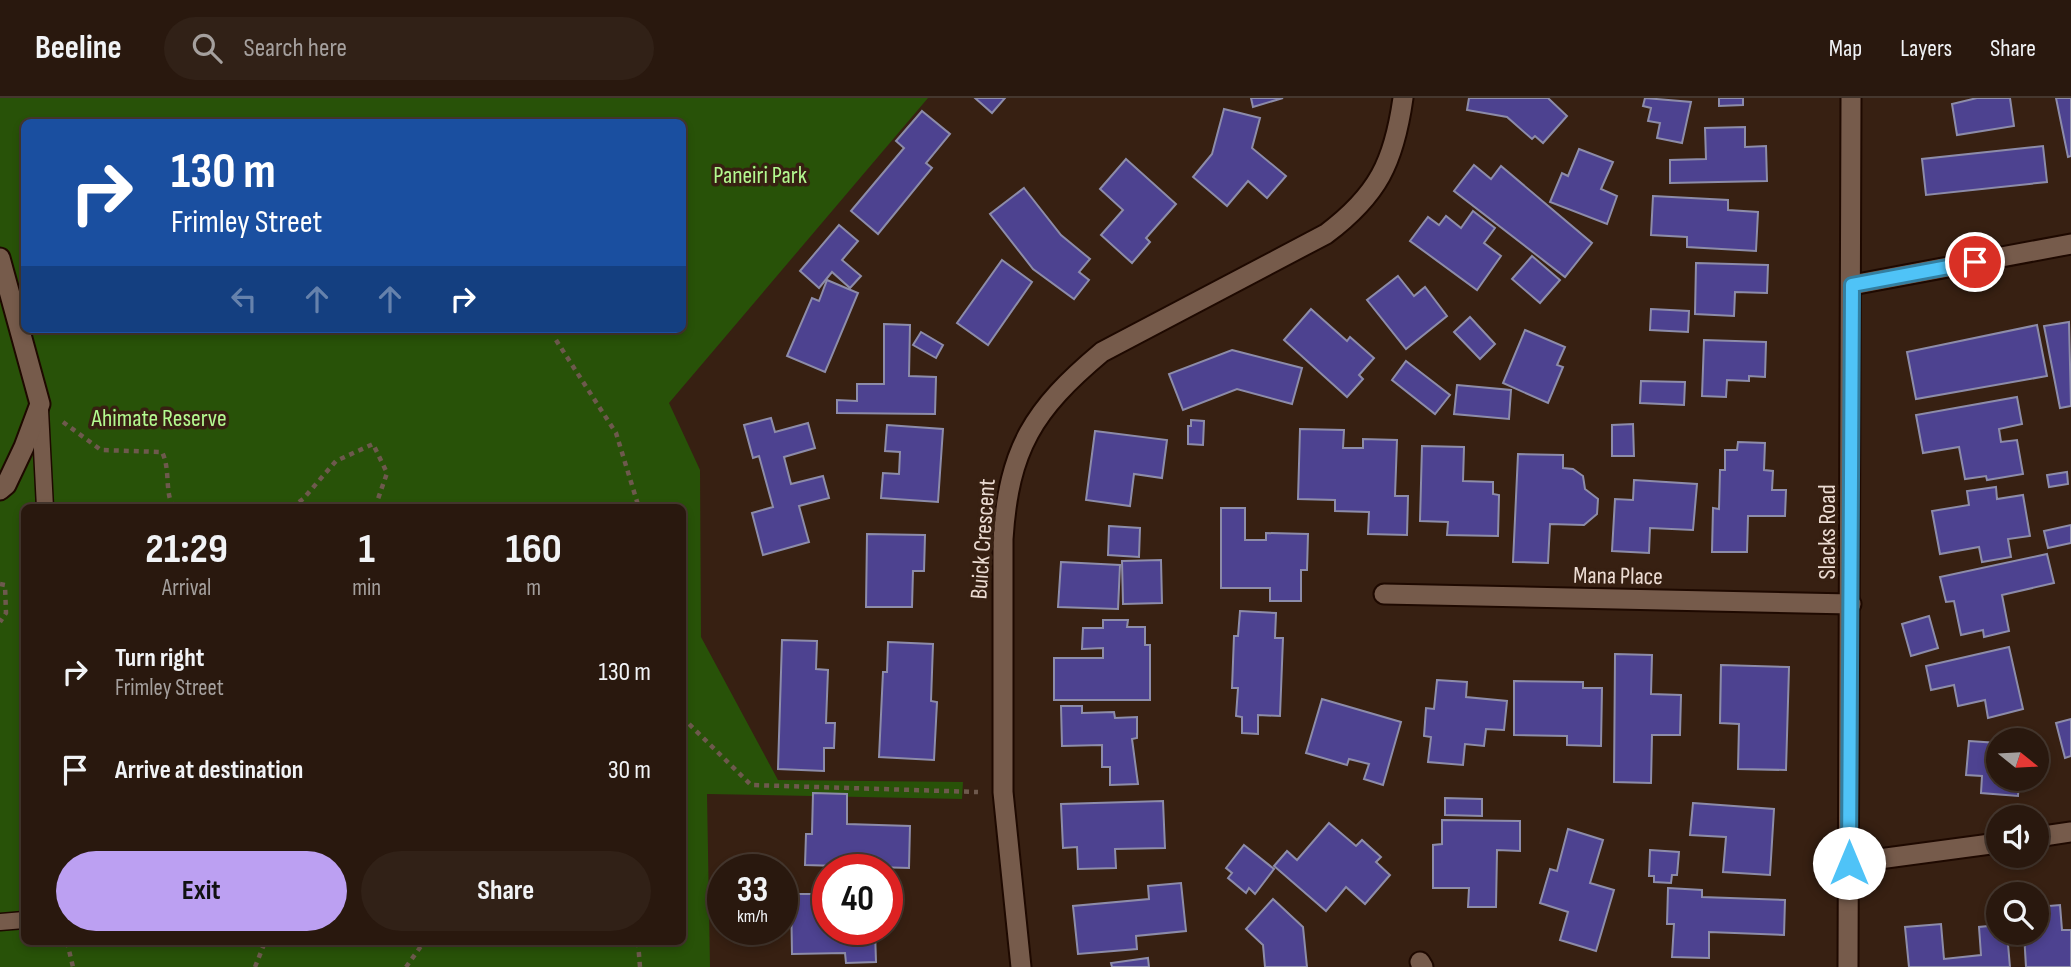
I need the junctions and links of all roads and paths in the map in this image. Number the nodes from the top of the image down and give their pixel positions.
1 (1403, 98) edge
2 (1851, 98) edge
3 (2071, 244) edge
4 (0, 258) edge
5 (1852, 285) junction
6 (556, 340) dead end
7 (40, 404) junction
8 (0, 490) edge
9 (45, 504) edge
10 (171, 504) edge
11 (297, 504) edge
12 (380, 504) edge
13 (638, 504) edge
14 (0, 584) edge
15 (1384, 594) dead end
16 (1851, 604) junction
17 (0, 622) edge
18 (686, 721) edge
19 (1003, 792) junction
20 (2071, 832) edge
21 (2049, 835) edge
22 (1986, 844) edge
23 (1849, 863) junction
24 (21, 920) edge
25 (0, 922) edge
26 (68, 945) edge
27 (264, 945) edge
28 (422, 945) edge
29 (638, 945) edge
30 (74, 967) edge
31 (255, 967) edge
32 (406, 967) edge
33 (640, 967) edge
34 (1021, 967) edge
35 (1848, 967) edge

1 - 19 street, Buick Crescent
2 - 5 street, Slacks Road
3 - 5 street
4 - 7 street
5 - 16 street, Slacks Road
6 - 13 path
7 - 8 street
7 - 9 lane
7 - 10 path
11 - 12 path
14 - 17 path
15 - 16 street, Mana Place
16 - 23 street, Slacks Road
18 - 19 path
19 - 34 street, Buick Crescent
20 - 21 street
22 - 23 street
23 - 35 street, Slacks Road
24 - 25 lane
26 - 30 path
27 - 31 path
28 - 32 path
29 - 33 path

